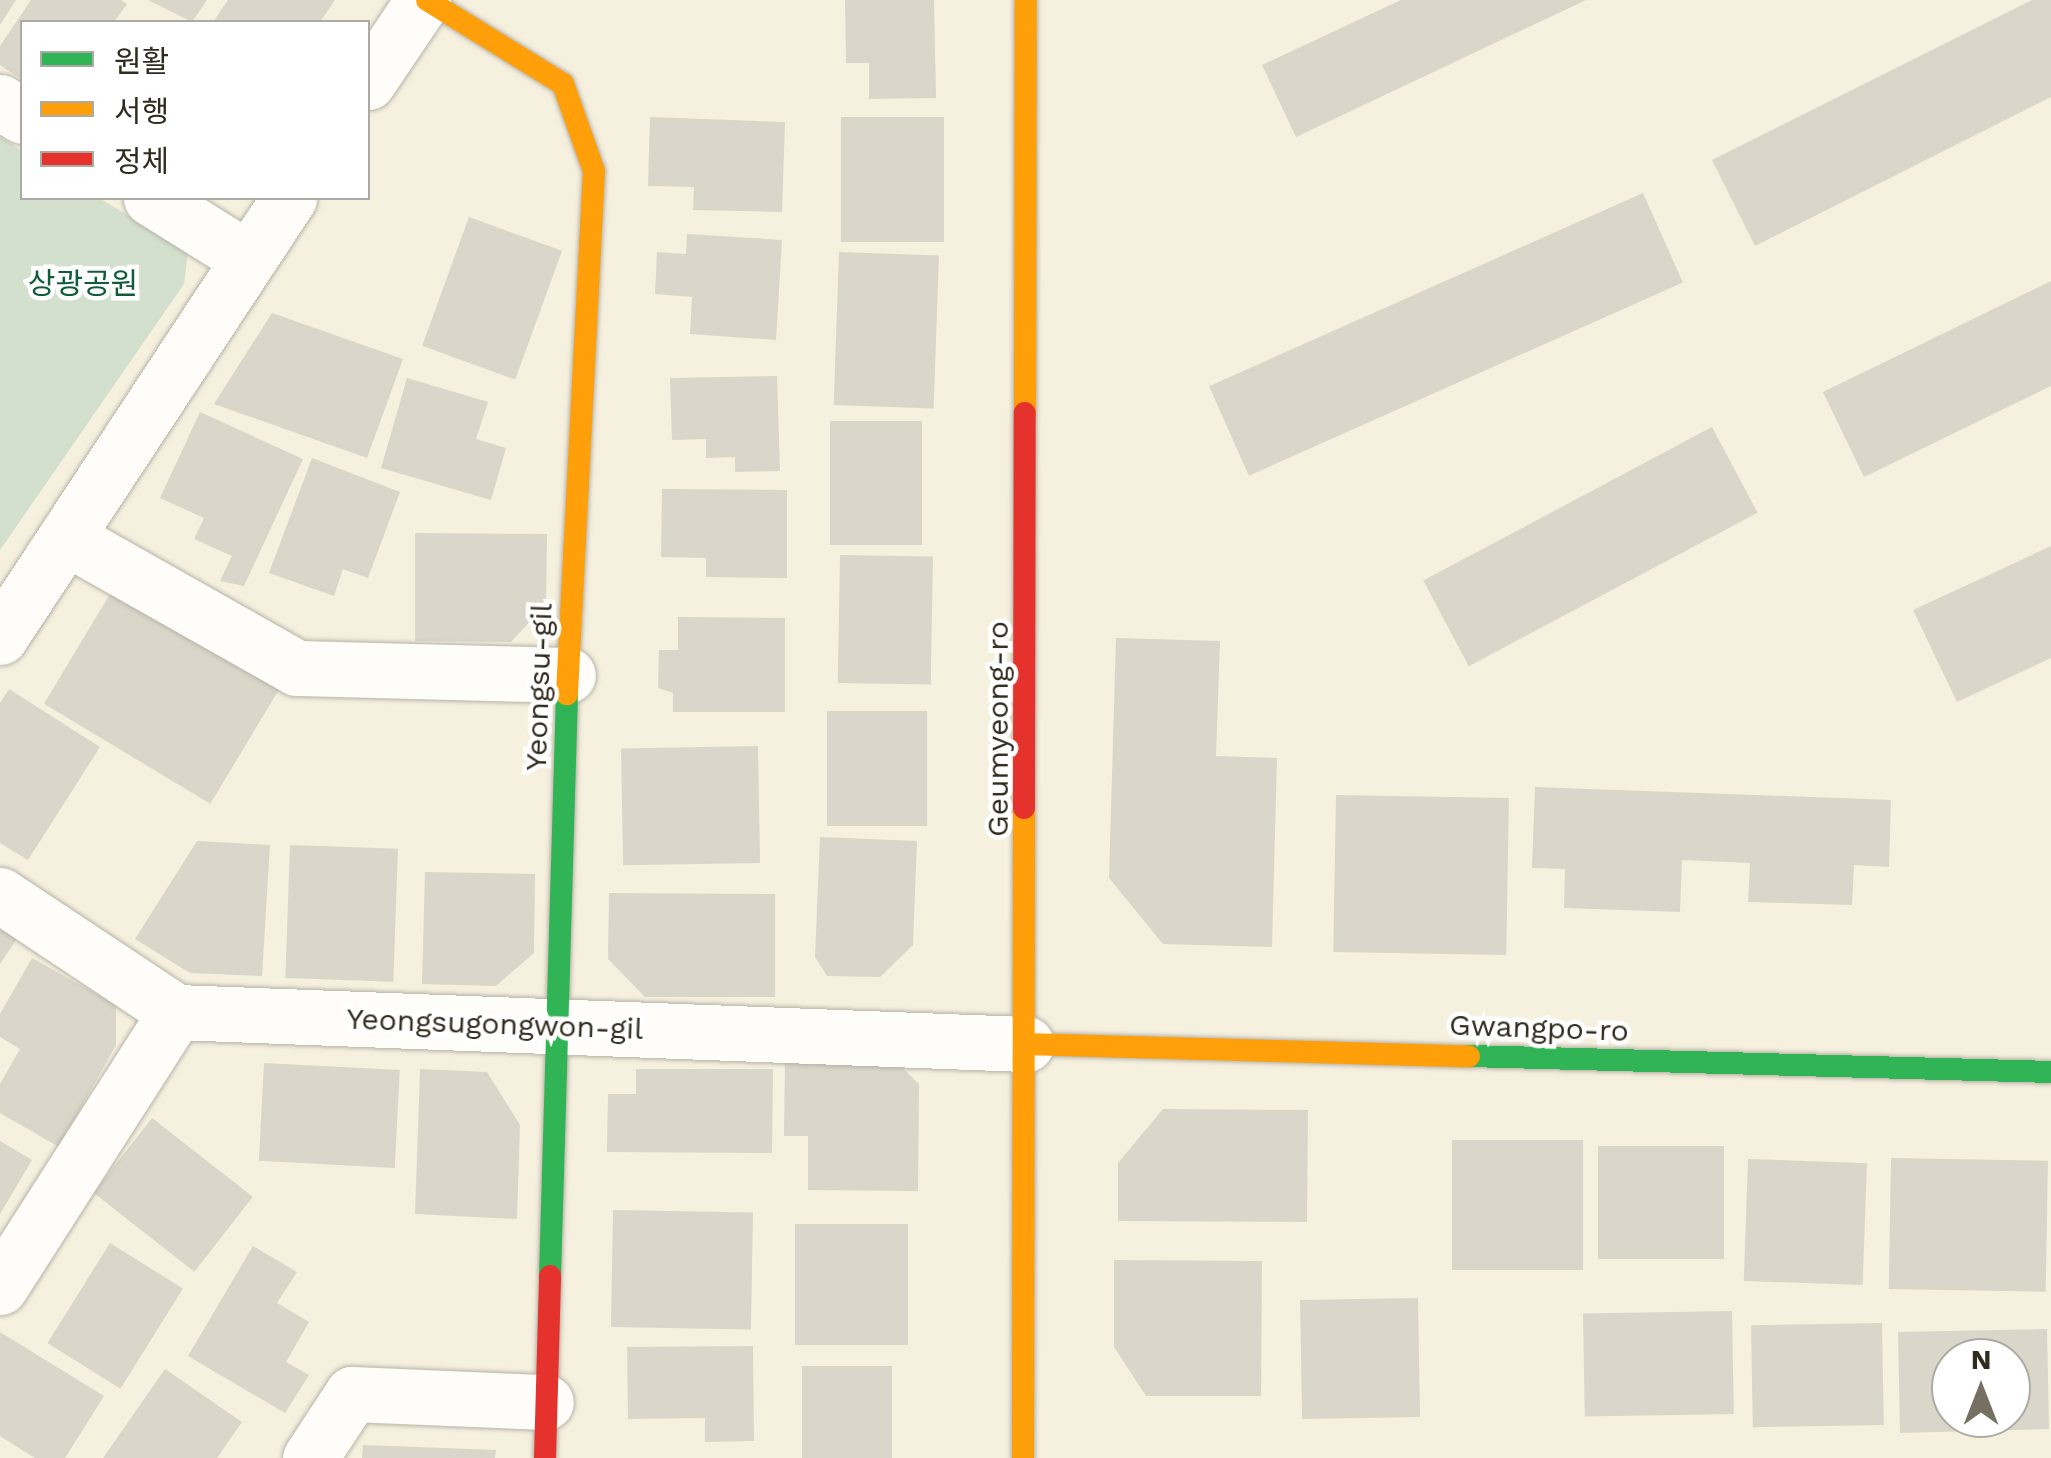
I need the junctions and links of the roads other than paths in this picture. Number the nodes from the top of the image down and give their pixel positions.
1 (425, 0) edge
2 (1026, 0) edge
3 (370, 79) edge
4 (154, 200) edge
5 (288, 200) edge
6 (247, 258) junction
7 (67, 538) junction
8 (0, 637) edge
9 (568, 676) junction
10 (0, 894) edge
11 (176, 1012) junction
12 (561, 1026) junction
13 (1026, 1044) junction
14 (2051, 1072) edge
15 (0, 1287) edge
16 (546, 1402) junction
17 (310, 1458) edge
18 (545, 1458) edge
19 (1023, 1458) edge

1 - 3 street
1 - 9 street, Yeongsu-gil
2 - 13 street, Geumyeong-ro
4 - 6 street
5 - 6 street
6 - 7 street
7 - 8 street
7 - 9 street
9 - 12 street, Yeongsu-gil
10 - 11 street
11 - 12 street, Yeongsugongwon-gil
11 - 15 street
12 - 13 street, Yeongsugongwon-gil
12 - 16 street, Yeongsu-gil
13 - 14 street, Gwangpo-ro
13 - 19 street, Geumyeong-ro
16 - 17 street
16 - 18 street, Yeongsu-gil

